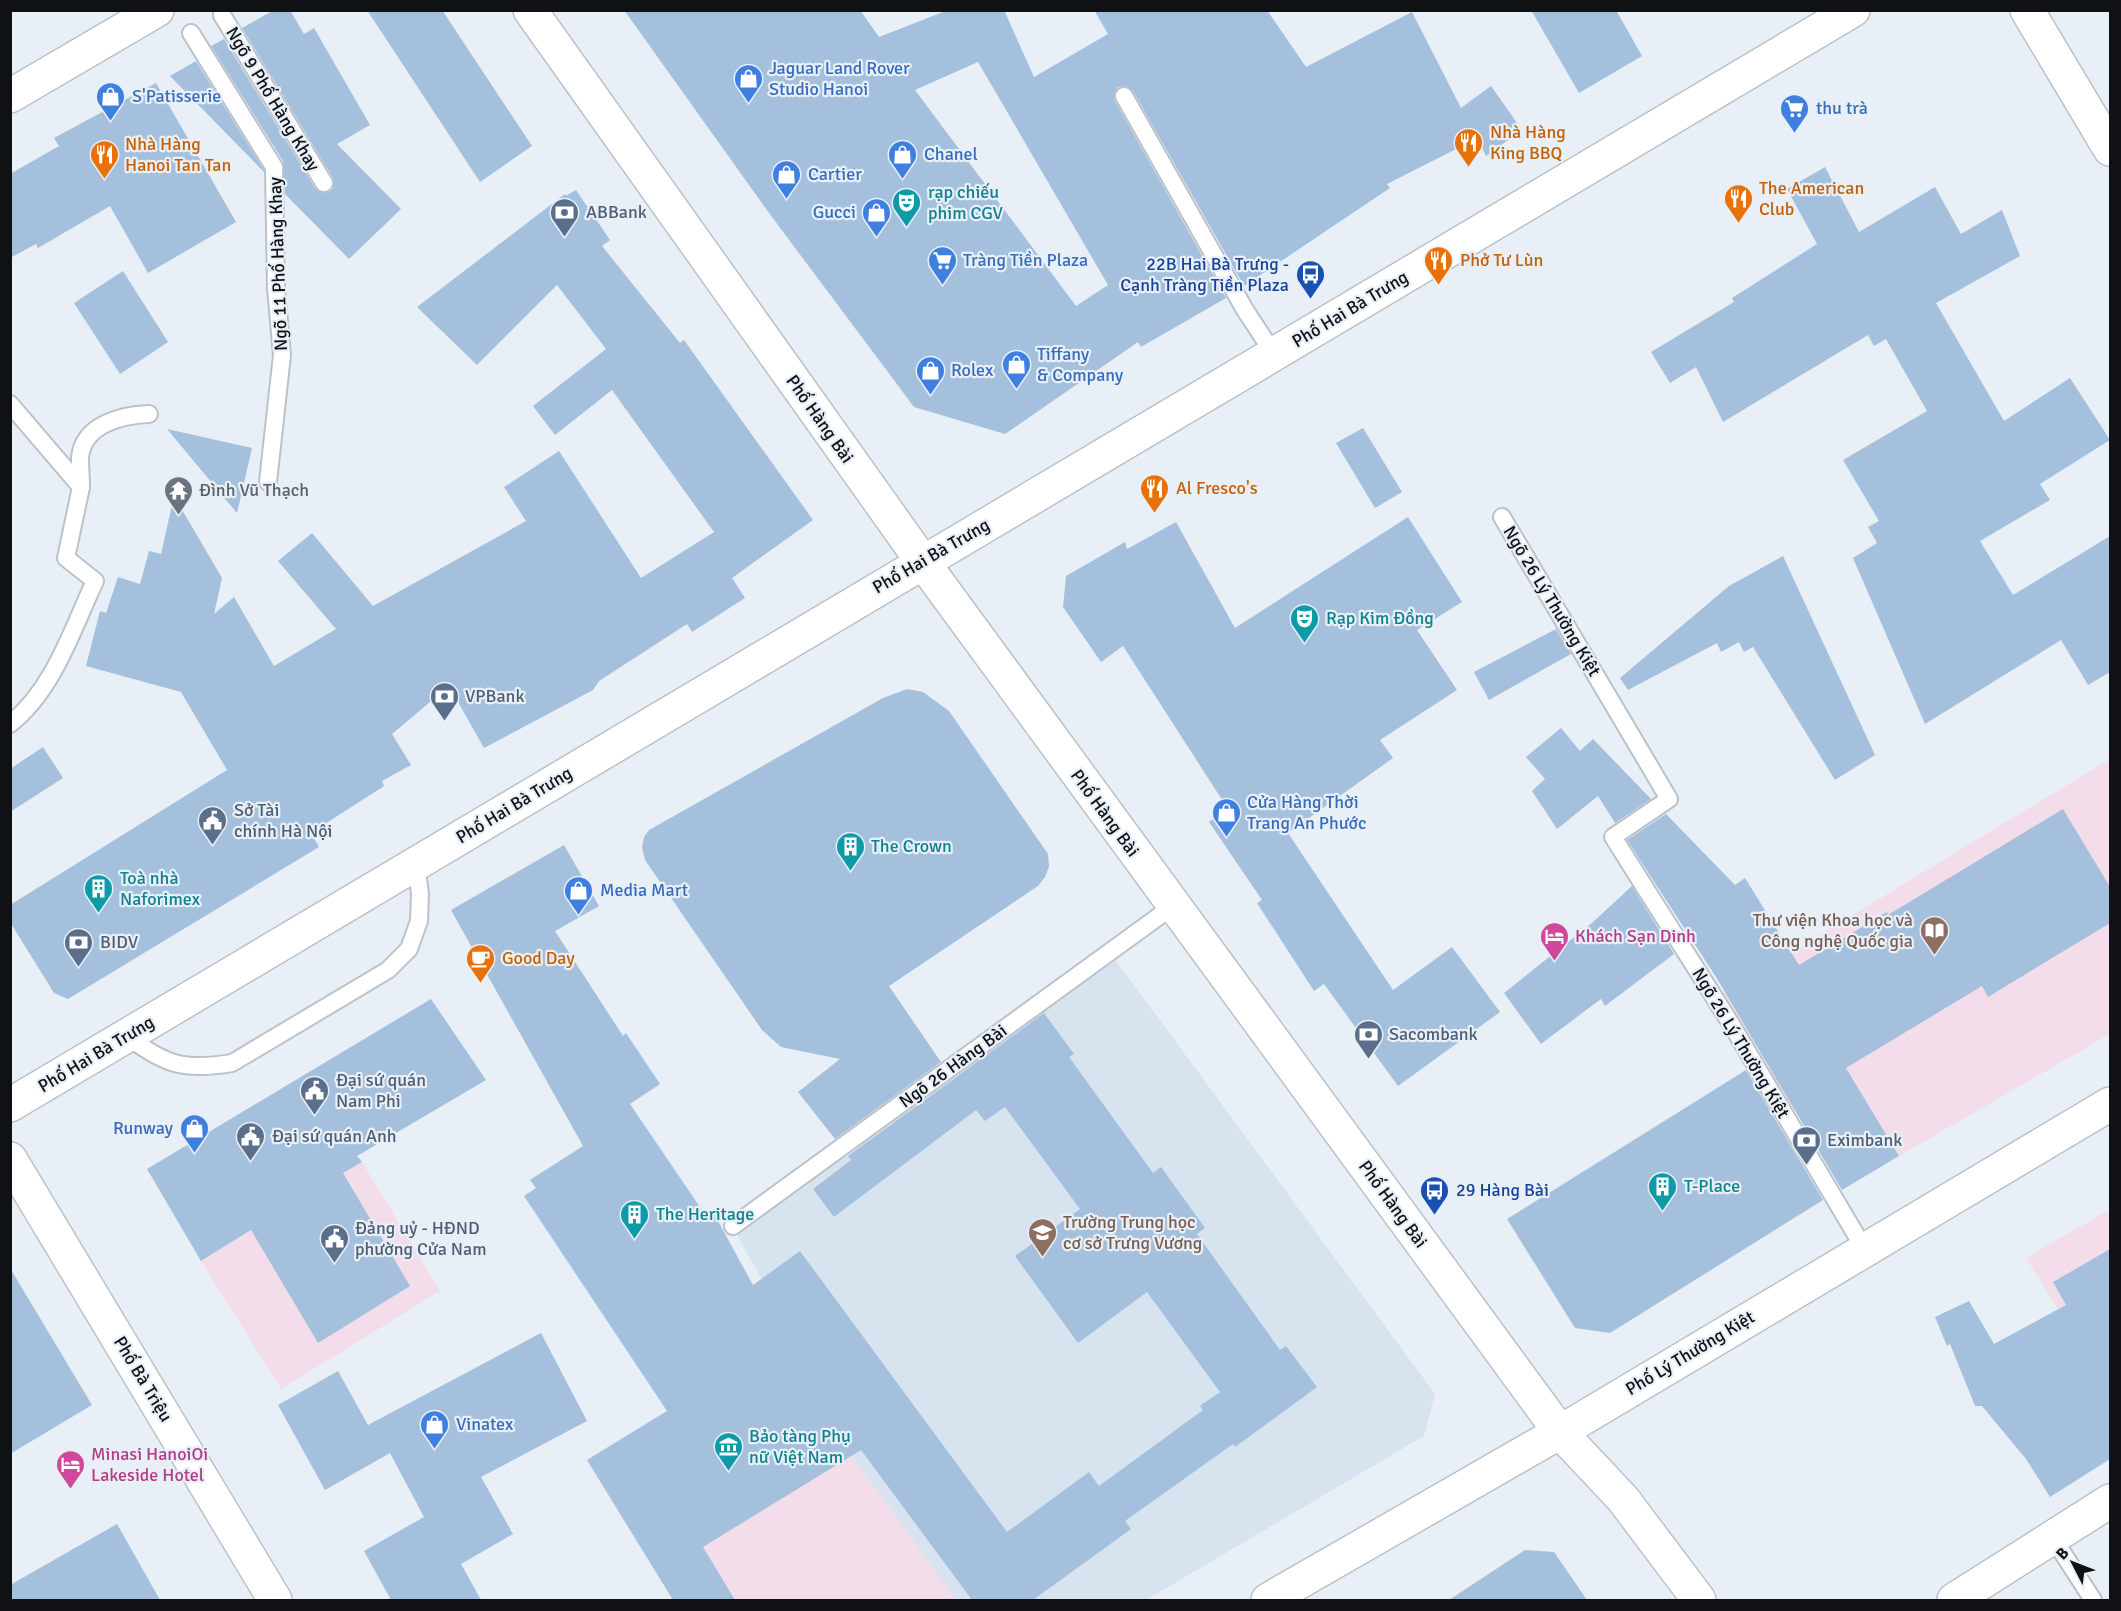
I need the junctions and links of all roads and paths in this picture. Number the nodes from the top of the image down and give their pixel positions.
1 (157, 10) edge
2 (530, 10) edge
3 (1853, 10) edge
4 (2027, 10) edge
5 (222, 15) dead end
6 (191, 33) dead end
7 (10, 96) edge
8 (1124, 96) dead end
9 (2110, 150) edge
10 (324, 183) dead end
11 (1274, 354) junction
12 (10, 404) edge
13 (149, 414) dead end
14 (268, 482) dead end
15 (81, 487) junction
16 (1502, 517) dead end
17 (922, 561) junction
18 (10, 724) edge
19 (416, 863) junction
20 (1173, 906) junction
21 (127, 1036) junction
22 (2110, 1104) edge
23 (10, 1105) edge
24 (10, 1159) edge
25 (733, 1226) dead end
26 (1865, 1250) junction
27 (1560, 1432) junction
28 (2110, 1501) edge
29 (2053, 1538) junction
30 (275, 1600) edge
31 (1268, 1600) edge
32 (1699, 1600) edge
33 (1954, 1600) edge
34 (2093, 1600) edge

1 - 7 main road
2 - 17 main road, Phố Hàng Bài
3 - 11 main road, Phố Hai Bà Trưng
4 - 9 main road
5 - 10 lane, Ngõ 9 Phố Hàng Khay
6 - 14 lane, Ngõ 11 Phố Hàng Khay
8 - 11 lane
11 - 17 main road, Phố Hai Bà Trưng
12 - 15 lane
13 - 15 lane
15 - 18 lane
16 - 26 lane, Ngõ 26 Lý Thường Kiệt
17 - 19 main road, Phố Hai Bà Trưng
17 - 20 main road, Phố Hàng Bài
19 - 21 main road, Phố Hai Bà Trưng
19 - 21 lane
20 - 25 lane, Ngõ 26 Hàng Bài
20 - 27 main road, Phố Hàng Bài
21 - 23 main road, Phố Hai Bà Trưng
22 - 26 main road, Phố Lý Thường Kiệt
24 - 30 main road, Phố Bà Triệu
26 - 27 main road, Phố Lý Thường Kiệt
27 - 31 main road, Phố Lý Thường Kiệt
27 - 32 main road, Phố Hàng Bài
28 - 29 main road
29 - 33 main road
29 - 34 lane

